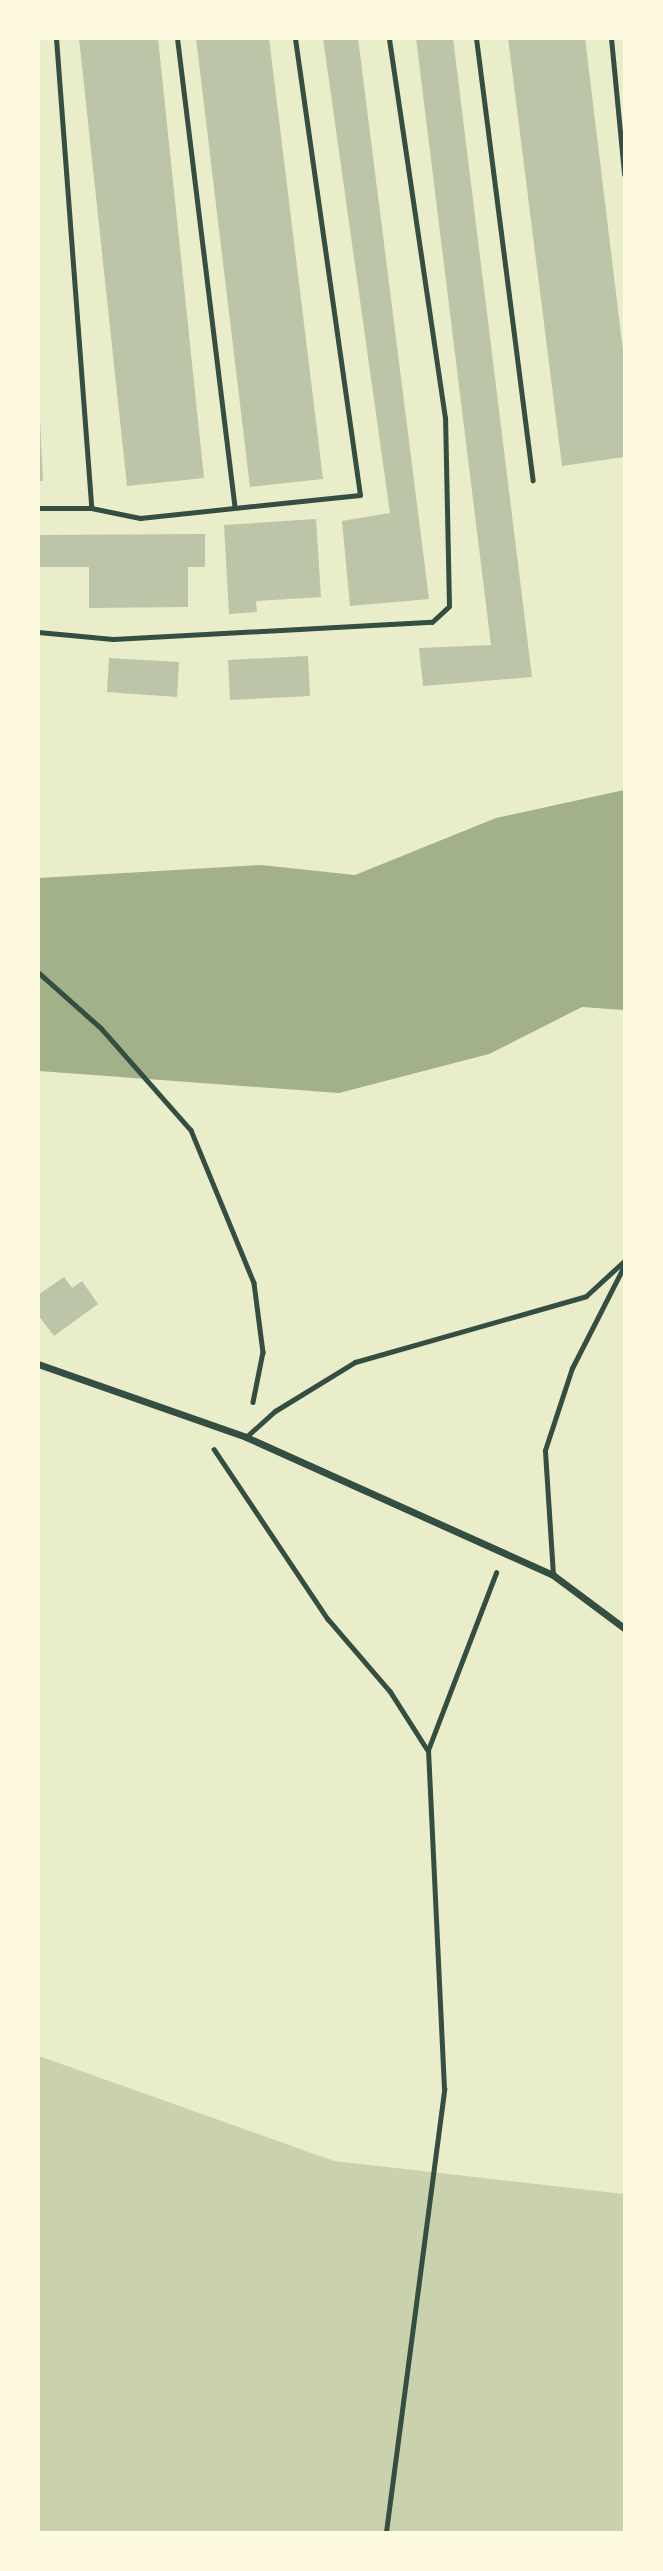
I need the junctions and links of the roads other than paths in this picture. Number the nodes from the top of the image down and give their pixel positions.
1 (56, 38) edge
2 (177, 38) edge
3 (295, 38) edge
4 (389, 38) edge
5 (476, 38) edge
6 (611, 38) edge
7 (625, 174) edge
8 (533, 480) dead end
9 (235, 507) junction
10 (38, 508) edge
11 (91, 508) junction
12 (38, 632) edge
13 (625, 1264) edge
14 (38, 1364) edge
15 (246, 1437) junction
16 (553, 1575) junction
17 (625, 1628) edge

1 - 11 lane
2 - 9 lane
3 - 9 lane
4 - 12 lane
5 - 8 lane
6 - 7 lane
9 - 11 lane
10 - 11 lane
13 - 15 lane
13 - 16 lane
14 - 15 street
15 - 16 street
16 - 17 street

